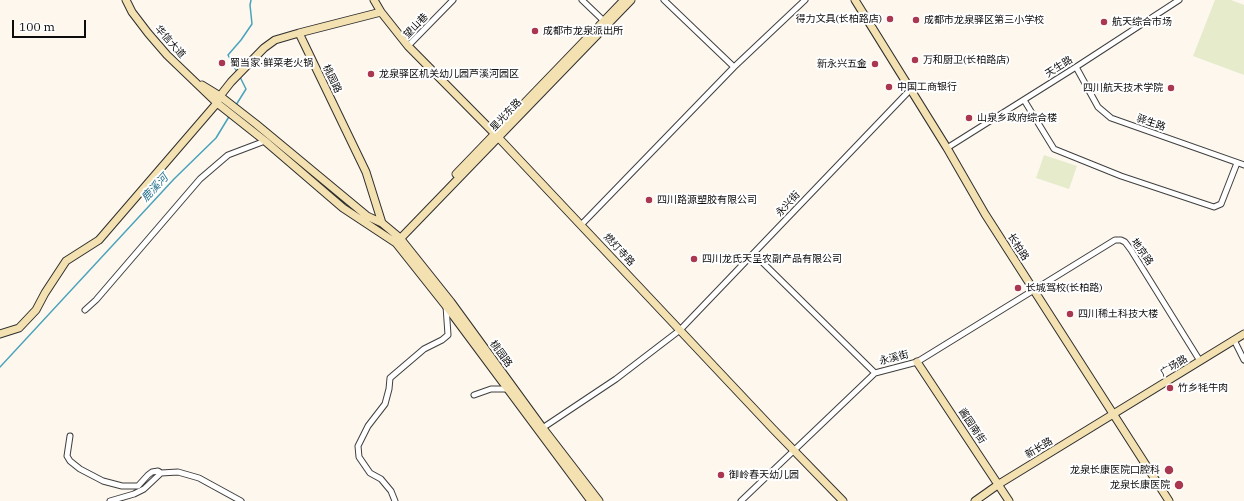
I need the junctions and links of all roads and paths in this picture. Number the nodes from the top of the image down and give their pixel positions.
1 (126, 0) edge
2 (374, 0) edge
3 (454, 0) edge
4 (582, 0) edge
5 (624, 0) edge
6 (631, 0) edge
7 (664, 0) edge
8 (805, 0) edge
9 (855, 0) edge
10 (1179, 0) edge
11 (381, 12) junction
12 (606, 22) junction
13 (299, 33) junction
14 (408, 46) junction
15 (734, 67) junction
16 (1076, 67) junction
17 (910, 90) junction
18 (218, 100) junction
19 (1024, 100) junction
20 (254, 128) junction
21 (496, 136) junction
22 (265, 141) junction
23 (947, 148) junction
24 (1237, 163) junction
25 (1244, 166) edge
26 (382, 223) junction
27 (580, 225) junction
28 (396, 239) junction
29 (754, 254) junction
30 (1034, 290) junction
31 (446, 306) junction
32 (85, 310) dead end
33 (680, 330) junction
34 (0, 334) edge
35 (1244, 334) edge
36 (1234, 340) junction
37 (1244, 360) edge
38 (1200, 361) junction
39 (917, 362) junction
40 (875, 372) junction
41 (507, 389) junction
42 (474, 395) dead end
43 (1114, 414) junction
44 (540, 429) junction
45 (70, 436) dead end
46 (794, 450) junction
47 (161, 473) junction
48 (999, 484) junction
49 (110, 501) edge
50 (240, 501) edge
51 (395, 501) edge
52 (591, 501) edge
53 (598, 501) edge
54 (741, 501) edge
55 (843, 501) edge
56 (975, 501) edge
57 (1009, 501) edge
58 (1169, 501) edge

1 - 18 street, 华信大道
2 - 11 street, 燃灯寺路
3 - 14 street, 望山巷
4 - 12 street
5 - 12 street, 星光东路
6 - 12 street, 星光东路
7 - 15 street
8 - 15 street
9 - 17 street, 长柏路
10 - 16 street, 天生路
11 - 13 street
11 - 14 street, 燃灯寺路
12 - 21 street, 星光东路
13 - 18 street
13 - 26 street, 桃园路
14 - 21 street, 燃灯寺路
15 - 27 street
16 - 19 street, 天生路
16 - 24 street, 驿生路
17 - 23 street, 长柏路
17 - 29 street, 永兴街
18 - 20 street, 华信大道
18 - 34 street
19 - 23 street, 天生路
19 - 24 street
20 - 22 street
20 - 26 street, 桃园路
21 - 27 street, 燃灯寺路
21 - 28 street, 星光东路
22 - 28 street
22 - 32 street
23 - 30 street, 长柏路
24 - 25 street, 驿生路
26 - 28 street, 桃园路
27 - 33 street, 燃灯寺路
28 - 31 street
28 - 44 street, 桃园路
29 - 33 street, 永兴街
29 - 40 street
30 - 38 street, 地京路
30 - 39 street, 永溪街
30 - 43 street, 长柏路
31 - 41 street
31 - 51 street
33 - 44 street, 永兴街
33 - 46 street, 燃灯寺路
35 - 36 street, 广场路
36 - 37 street
36 - 38 street, 广场路
38 - 43 street, 广场路
39 - 40 street, 永溪街
39 - 48 street, 酱园南街
40 - 46 street, 永溪街
41 - 42 street
41 - 44 street
43 - 48 street, 新长路
43 - 58 street, 长柏路
44 - 52 street
44 - 53 street, 桃园路
45 - 47 street
46 - 54 street, 永溪街
46 - 55 street, 燃灯寺路
47 - 49 street
47 - 50 street
48 - 56 street, 新长路
48 - 57 street, 酱园南街

